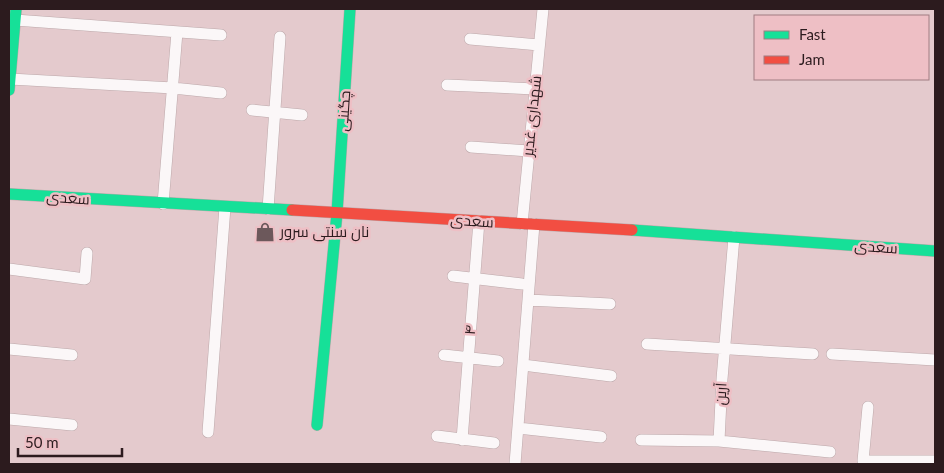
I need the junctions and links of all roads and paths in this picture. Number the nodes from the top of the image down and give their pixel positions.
1 (350, 9) edge
2 (543, 9) edge
3 (15, 14) edge
4 (177, 32) junction
5 (221, 35) dead end
6 (280, 37) dead end
7 (470, 39) dead end
8 (539, 44) junction
9 (9, 84) edge
10 (447, 85) dead end
11 (173, 88) junction
12 (535, 89) junction
13 (221, 93) dead end
14 (252, 110) dead end
15 (275, 113) junction
16 (302, 115) dead end
17 (471, 147) dead end
18 (529, 151) junction
19 (9, 194) edge
20 (163, 204) junction
21 (225, 207) junction
22 (268, 209) junction
23 (337, 213) junction
24 (479, 221) junction
25 (528, 224) junction
26 (734, 237) junction
27 (935, 252) edge
28 (87, 253) dead end
29 (9, 268) edge
30 (453, 276) dead end
31 (474, 278) junction
32 (522, 284) dead end
33 (528, 300) junction
34 (610, 304) dead end
35 (648, 344) dead end
36 (9, 349) edge
37 (724, 349) junction
38 (444, 354) dead end
39 (813, 354) dead end
40 (832, 354) dead end
41 (72, 355) dead end
42 (468, 357) junction
43 (935, 360) edge
44 (498, 361) dead end
45 (522, 365) junction
46 (612, 376) dead end
47 (868, 407) dead end
48 (9, 419) edge
49 (317, 424) dead end
50 (72, 425) dead end
51 (518, 428) junction
52 (208, 432) dead end
53 (437, 436) dead end
54 (601, 438) dead end
55 (462, 440) junction
56 (641, 440) dead end
57 (719, 441) junction
58 (494, 443) dead end
59 (830, 452) dead end
60 (935, 461) edge
61 (515, 464) edge

1 - 23 street, چگینی
2 - 8 street, شهداری غدیر
3 - 4 street
3 - 9 street
4 - 5 street
4 - 11 street
6 - 15 street
7 - 8 street
8 - 12 street, شهداری غدیر
9 - 11 street
10 - 12 street
11 - 13 street
11 - 20 street
12 - 18 street, شهداری غدیر
14 - 15 street
15 - 16 street
15 - 22 street
17 - 18 street
18 - 25 street, شهداری غدیر
19 - 20 street, سعدی
20 - 21 street, سعدی
21 - 22 street, سعدی
21 - 52 street
22 - 23 street, سعدی
23 - 24 street, سعدی
23 - 49 street, چگینی
24 - 25 street, سعدی
24 - 31 street, ۴
25 - 26 street, سعدی
25 - 33 street, شهداری غدیر
26 - 27 street, سعدی
26 - 37 street, آرین
28 - 29 street
30 - 31 street
31 - 32 street
31 - 42 street, ۴
33 - 34 street
33 - 45 street, شهداری غدیر
35 - 37 street
36 - 41 street
37 - 39 street
37 - 57 street, آرین
38 - 42 street
40 - 43 street
42 - 44 street
42 - 55 street, ۴
45 - 46 street
45 - 51 street, شهداری غدیر
47 - 60 street
48 - 50 street
51 - 54 street
51 - 61 street, شهداری غدیر
53 - 55 street
55 - 58 street
56 - 57 street
57 - 59 street

